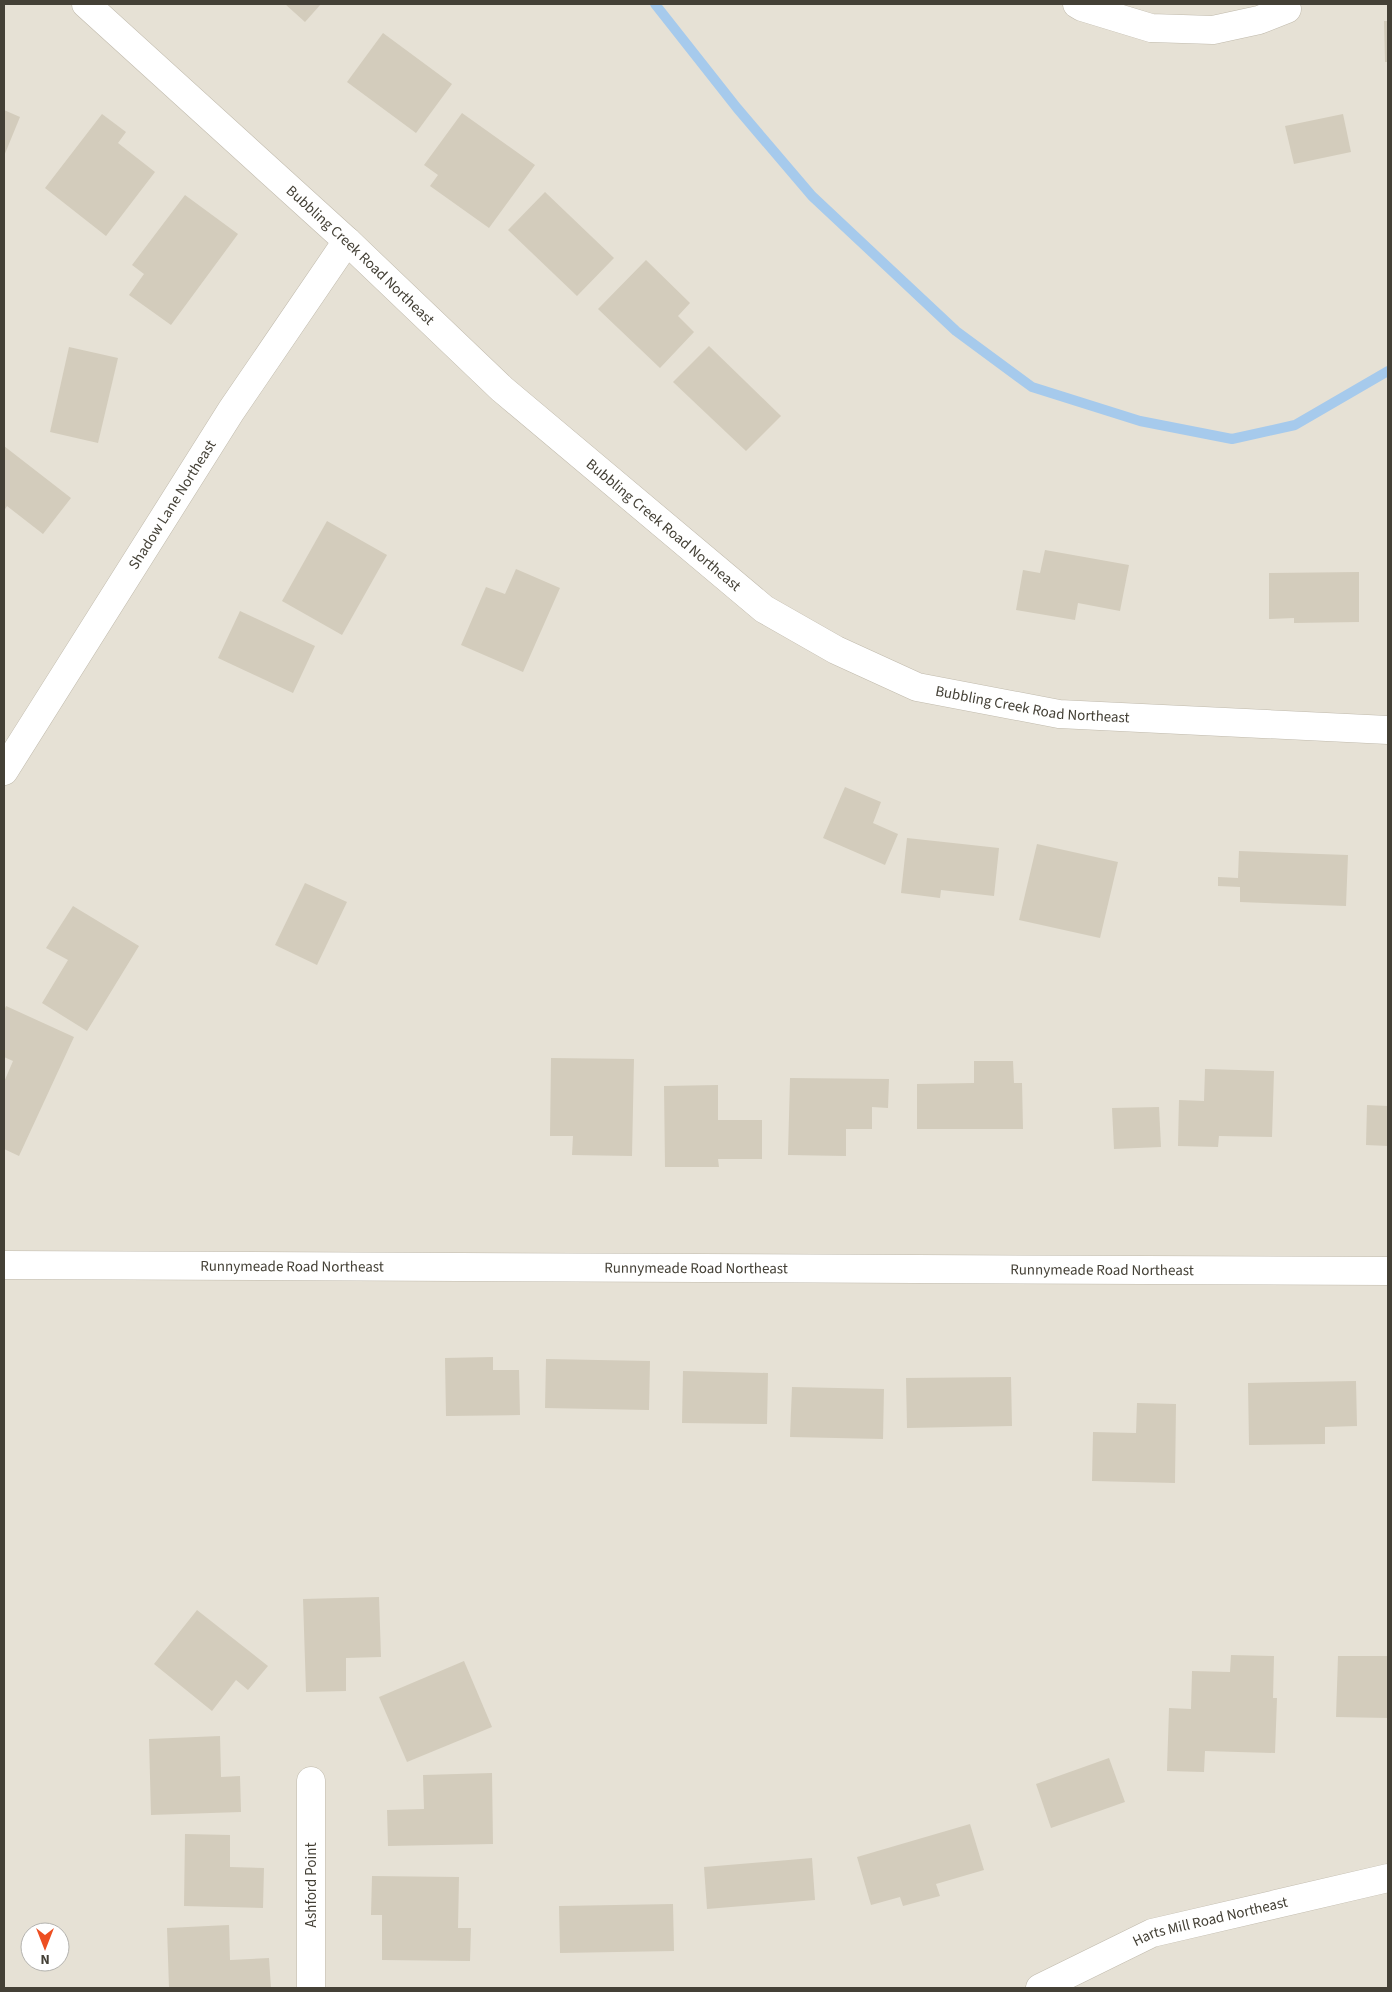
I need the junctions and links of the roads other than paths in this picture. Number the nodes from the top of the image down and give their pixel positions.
1 (86, 4) edge
2 (1077, 4) edge
3 (1287, 9) dead end
4 (347, 241) junction
5 (1388, 730) edge
6 (4, 772) edge
7 (4, 1264) edge
8 (1388, 1271) edge
9 (311, 1781) dead end
10 (1388, 1878) edge
11 (311, 1988) edge
12 (1040, 1988) edge

1 - 4 street, Bubbling Creek Road Northeast
2 - 3 street
4 - 5 street, Bubbling Creek Road Northeast
4 - 6 street, Shadow Lane Northeast
7 - 8 street, Runnymeade Road Northeast
9 - 11 street, Ashford Point
10 - 12 street, Harts Mill Road Northeast

